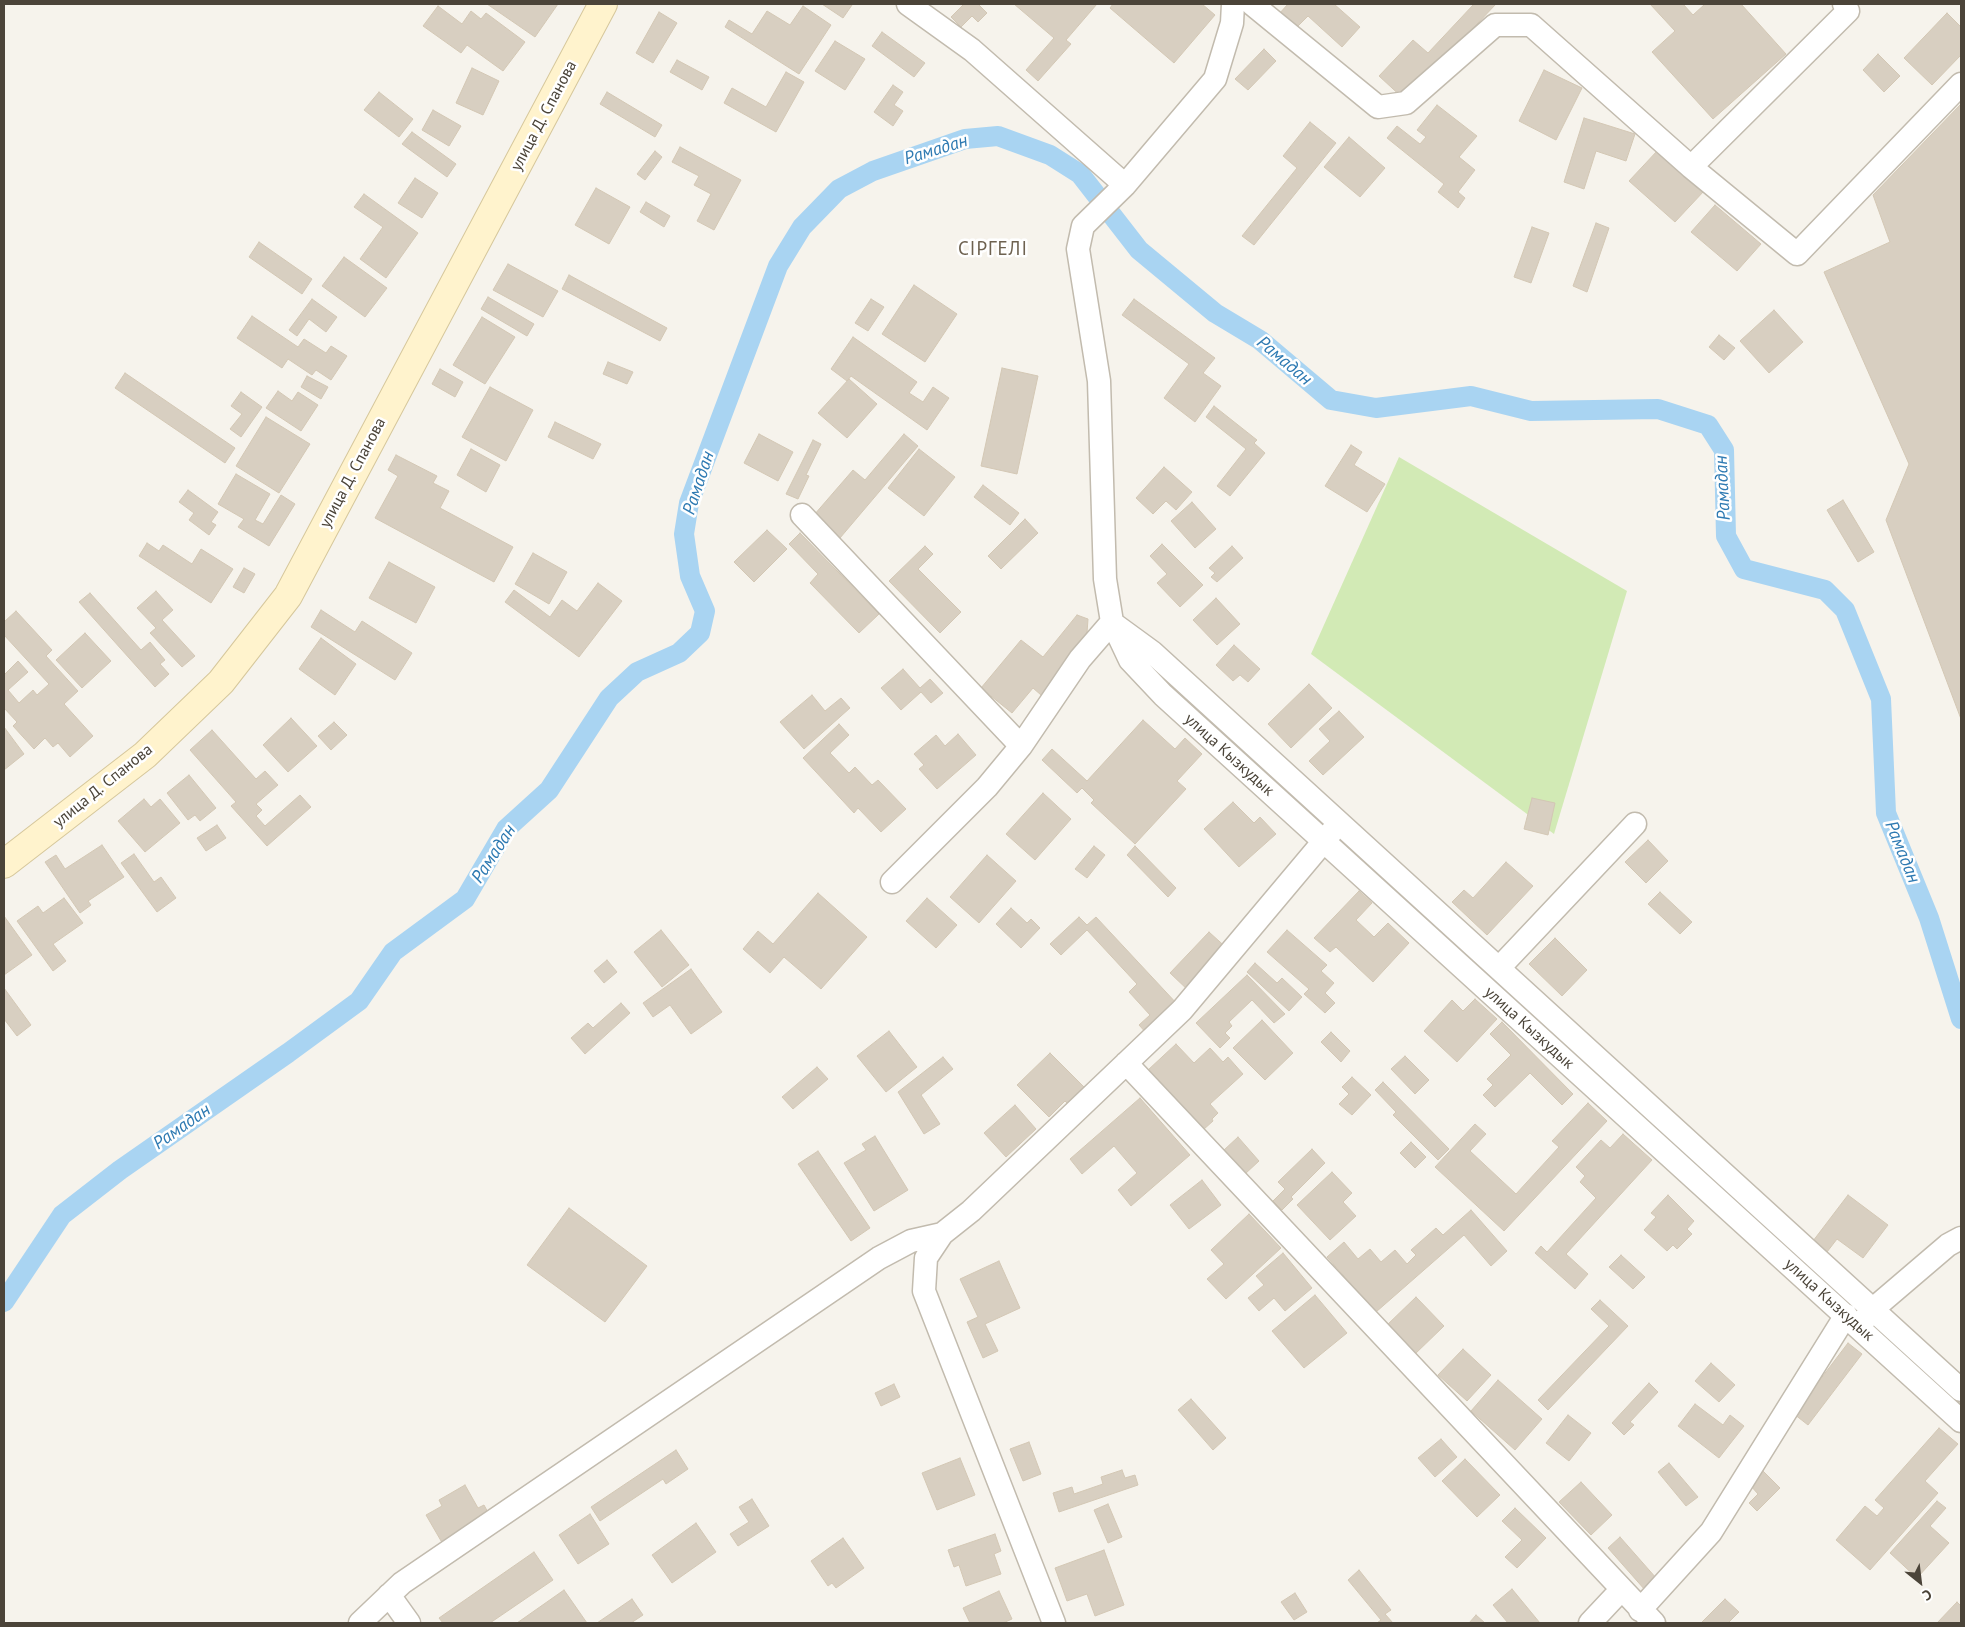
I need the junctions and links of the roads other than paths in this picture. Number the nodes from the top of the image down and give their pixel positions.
1 (604, 4) edge
2 (908, 4) edge
3 (1233, 4) edge
4 (1252, 4) edge
5 (1844, 4) edge
6 (1961, 84) edge
7 (1691, 167) junction
8 (1125, 185) junction
9 (802, 514) dead end
10 (1112, 622) junction
11 (1021, 746) junction
12 (1339, 822) junction
13 (1635, 824) dead end
14 (1325, 842) junction
15 (4, 864) edge
16 (892, 882) dead end
17 (1499, 968) junction
18 (1553, 1018) junction
19 (1538, 1035) junction
20 (1126, 1064) junction
21 (1750, 1198) junction
22 (1738, 1217) junction
23 (942, 1234) junction
24 (1961, 1238) edge
25 (1873, 1310) junction
26 (1852, 1321) junction
27 (1961, 1390) edge
28 (1960, 1416) edge
29 (1621, 1590) junction
30 (389, 1595) junction
31 (1647, 1617) edge
32 (360, 1623) edge
33 (409, 1623) edge
34 (1054, 1623) edge
35 (1590, 1623) edge

1 - 15 main road, улица Д. Спанова
2 - 8 street
3 - 8 street
4 - 7 street
5 - 7 street
6 - 7 street
8 - 10 street, улица Кызкудык
9 - 11 street
10 - 11 street
10 - 12 street
10 - 14 street, улица Кызкудык
11 - 16 street
12 - 14 street
12 - 17 street
13 - 17 street
14 - 19 street, улица Кызкудык
14 - 20 street
17 - 18 street
18 - 19 street
18 - 21 street
19 - 22 street, улица Кызкудык
20 - 23 street
20 - 29 street
21 - 22 street
21 - 25 street
22 - 26 street, улица Кызкудык
23 - 30 street
23 - 34 street
24 - 25 street
25 - 26 street
25 - 27 street
26 - 28 street, улица Кызкудык
26 - 31 street
29 - 31 street
29 - 35 street
30 - 32 street
30 - 33 street

